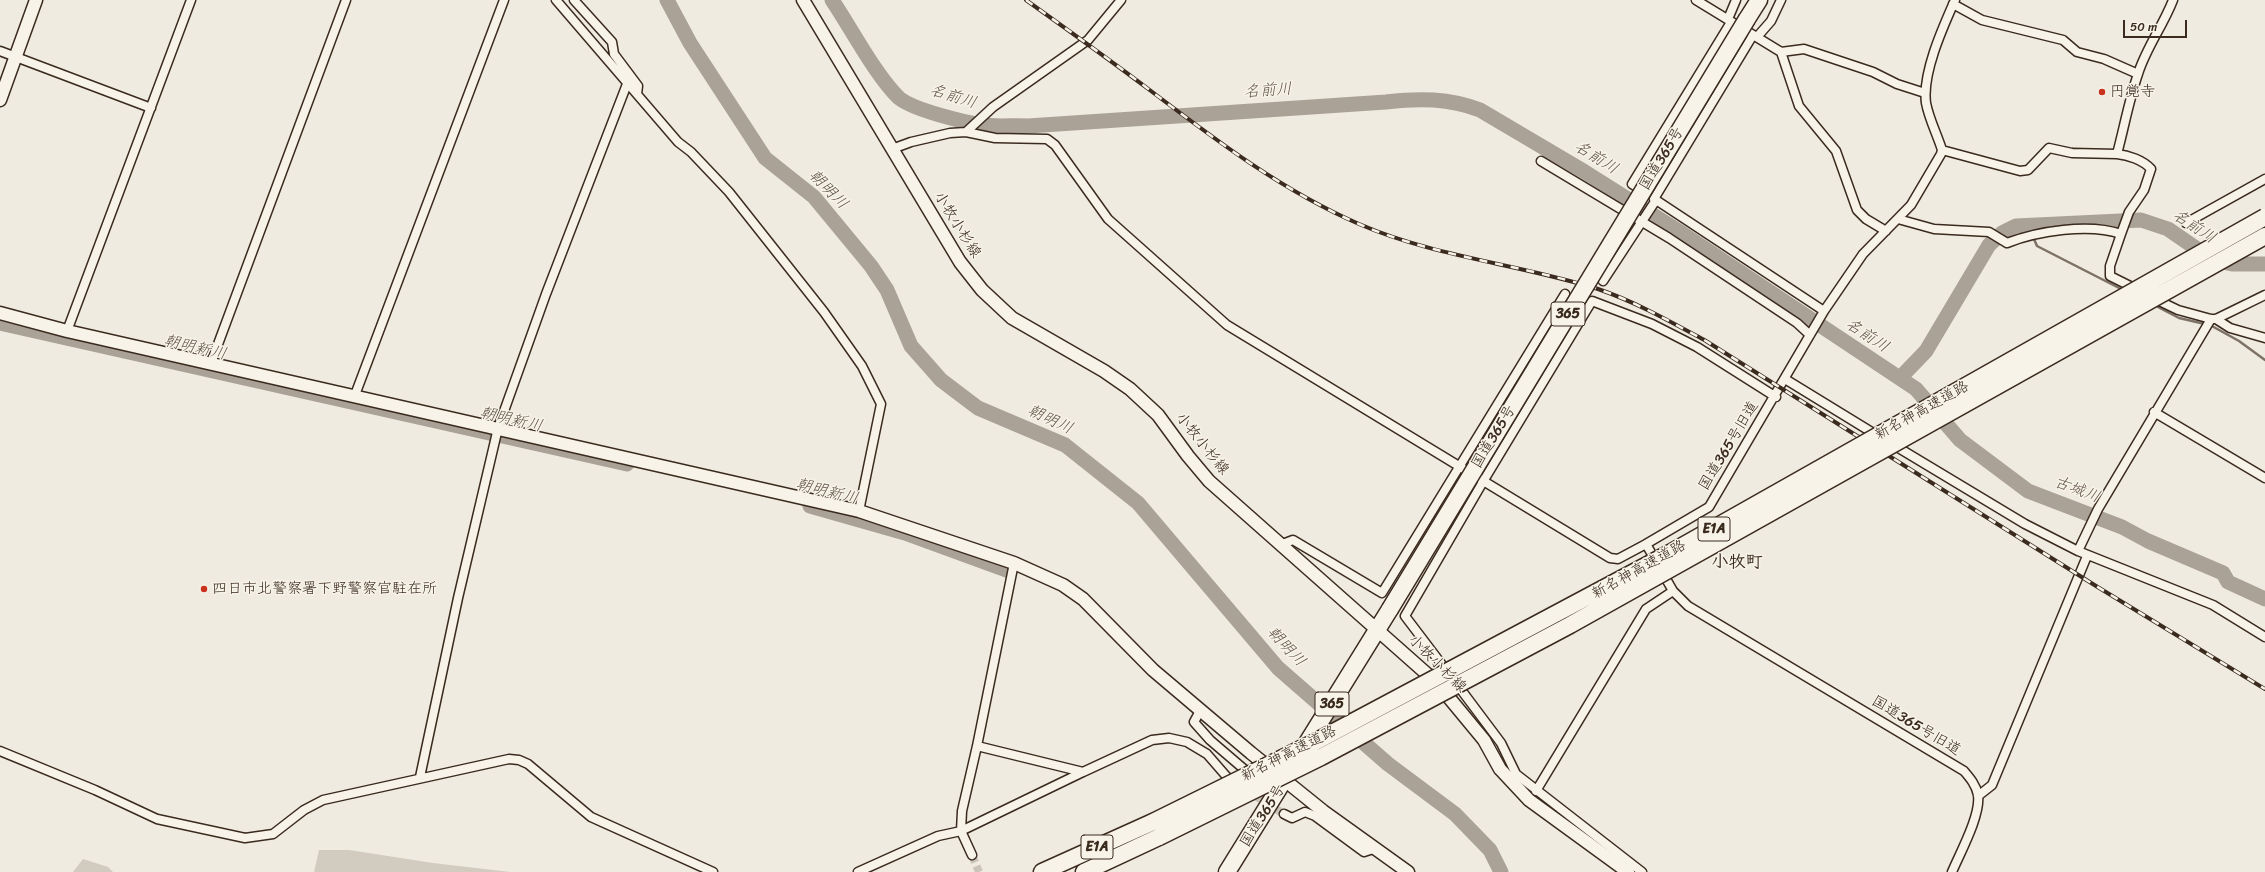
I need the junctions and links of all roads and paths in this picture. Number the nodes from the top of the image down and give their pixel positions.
1 (36, 0) edge
2 (191, 0) edge
3 (346, 0) edge
4 (504, 0) edge
5 (556, 0) edge
6 (574, 0) edge
7 (803, 0) edge
8 (1120, 0) edge
9 (1696, 0) edge
10 (1736, 0) edge
11 (1759, 0) edge
12 (1781, 0) edge
13 (2174, 0) edge
14 (1954, 2) edge
15 (1735, 20) junction
16 (1755, 36) junction
17 (0, 51) edge
18 (1781, 52) junction
19 (16, 57) junction
20 (2138, 74) junction
21 (627, 84) junction
22 (1925, 93) junction
23 (636, 94) junction
24 (0, 100) edge
25 (151, 108) junction
26 (968, 130) junction
27 (892, 149) junction
28 (1942, 150) junction
29 (2117, 154) junction
30 (1541, 161) dead end
31 (2265, 179) edge
32 (1654, 201) junction
33 (2265, 218) edge
34 (1898, 219) junction
35 (1643, 220) junction
36 (2186, 224) dead end
37 (1886, 231) junction
38 (2121, 234) junction
39 (2265, 236) edge
40 (1603, 281) dead end
41 (1566, 294) dead end
42 (2265, 295) edge
43 (1824, 312) junction
44 (0, 313) edge
45 (2213, 319) junction
46 (67, 331) junction
47 (1811, 333) junction
48 (2265, 338) edge
49 (211, 363) junction
50 (1785, 379) junction
51 (355, 395) junction
52 (1776, 397) junction
53 (2154, 412) junction
54 (497, 433) junction
55 (1460, 468) junction
56 (2265, 478) edge
57 (1484, 480) junction
58 (859, 511) junction
59 (1646, 544) junction
60 (1280, 545) junction
61 (2078, 551) junction
62 (2087, 556) junction
63 (1014, 562) junction
64 (1673, 591) junction
65 (1377, 629) junction
66 (2265, 637) edge
67 (1200, 711) junction
68 (977, 746) junction
69 (0, 752) edge
70 (1083, 772) junction
71 (420, 777) junction
72 (1285, 780) junction
73 (1536, 791) junction
74 (1978, 796) junction
75 (1284, 814) tunnel mouth
76 (961, 831) junction
77 (1376, 848) junction
78 (972, 855) tunnel mouth
79 (1392, 866) edge
80 (1043, 871) edge
81 (713, 872) edge
82 (858, 872) edge
83 (1084, 872) edge
84 (1227, 872) edge
85 (1408, 872) edge
86 (1628, 872) edge
87 (1642, 872) edge
88 (1952, 872) edge

1 - 19 street
2 - 25 street
3 - 49 street
4 - 51 street
5 - 21 street
6 - 23 street
7 - 27 street, 小牧小杉線
8 - 26 street
9 - 15 street
10 - 15 street
11 - 15 highway, 国道365号 / 365
12 - 16 street
13 - 20 street
14 - 20 street
14 - 22 street
15 - 16 street
15 - 32 street
15 - 65 highway, 国道365号 / 365, bridge
16 - 18 street
16 - 32 street
17 - 19 street
18 - 22 street
18 - 37 street
19 - 24 street
19 - 25 street
20 - 29 street
21 - 23 street
21 - 54 street
22 - 28 street
23 - 58 street
25 - 46 street
26 - 27 street
26 - 55 street
27 - 60 street, 小牧小杉線
28 - 29 street
28 - 34 street, 国道365号旧道
29 - 38 street
30 - 35 street
31 - 36 street
32 - 35 street
32 - 43 street
33 - 80 highway, 新名神高速道路 / E1A, bridge
34 - 37 street, 国道365号旧道
34 - 38 street
35 - 40 street
35 - 47 street
37 - 43 street, 国道365号旧道
38 - 45 street
39 - 83 highway, 新名神高速道路 / E1A, bridge
41 - 55 street
42 - 45 street
43 - 47 street, 国道365号旧道
44 - 46 street
45 - 48 street
45 - 53 street
46 - 49 street
47 - 50 street, 国道365号旧道
49 - 51 street
50 - 52 street, 国道365号旧道
50 - 61 street
51 - 54 street
52 - 57 street
52 - 59 street, 国道365号旧道
53 - 56 street
53 - 61 street
54 - 58 street
54 - 71 street
55 - 57 street
55 - 60 street
57 - 59 street
57 - 73 street
58 - 63 street
59 - 64 street, 国道365号旧道
60 - 65 street, 小牧小杉線
61 - 62 street
62 - 66 street
62 - 74 street
63 - 67 street
63 - 68 street
64 - 73 street
64 - 74 street, 国道365号旧道
65 - 72 highway, 国道365号 / 365, bridge
65 - 86 street, 小牧小杉線
67 - 70 street
67 - 72 street
68 - 70 street
68 - 76 street
69 - 71 street
70 - 76 street
71 - 81 street
72 - 77 street
72 - 84 highway, 国道365号 / 365
73 - 87 street
74 - 88 street
75 - 77 street
76 - 78 street
76 - 82 street
77 - 79 street
79 - 85 street

